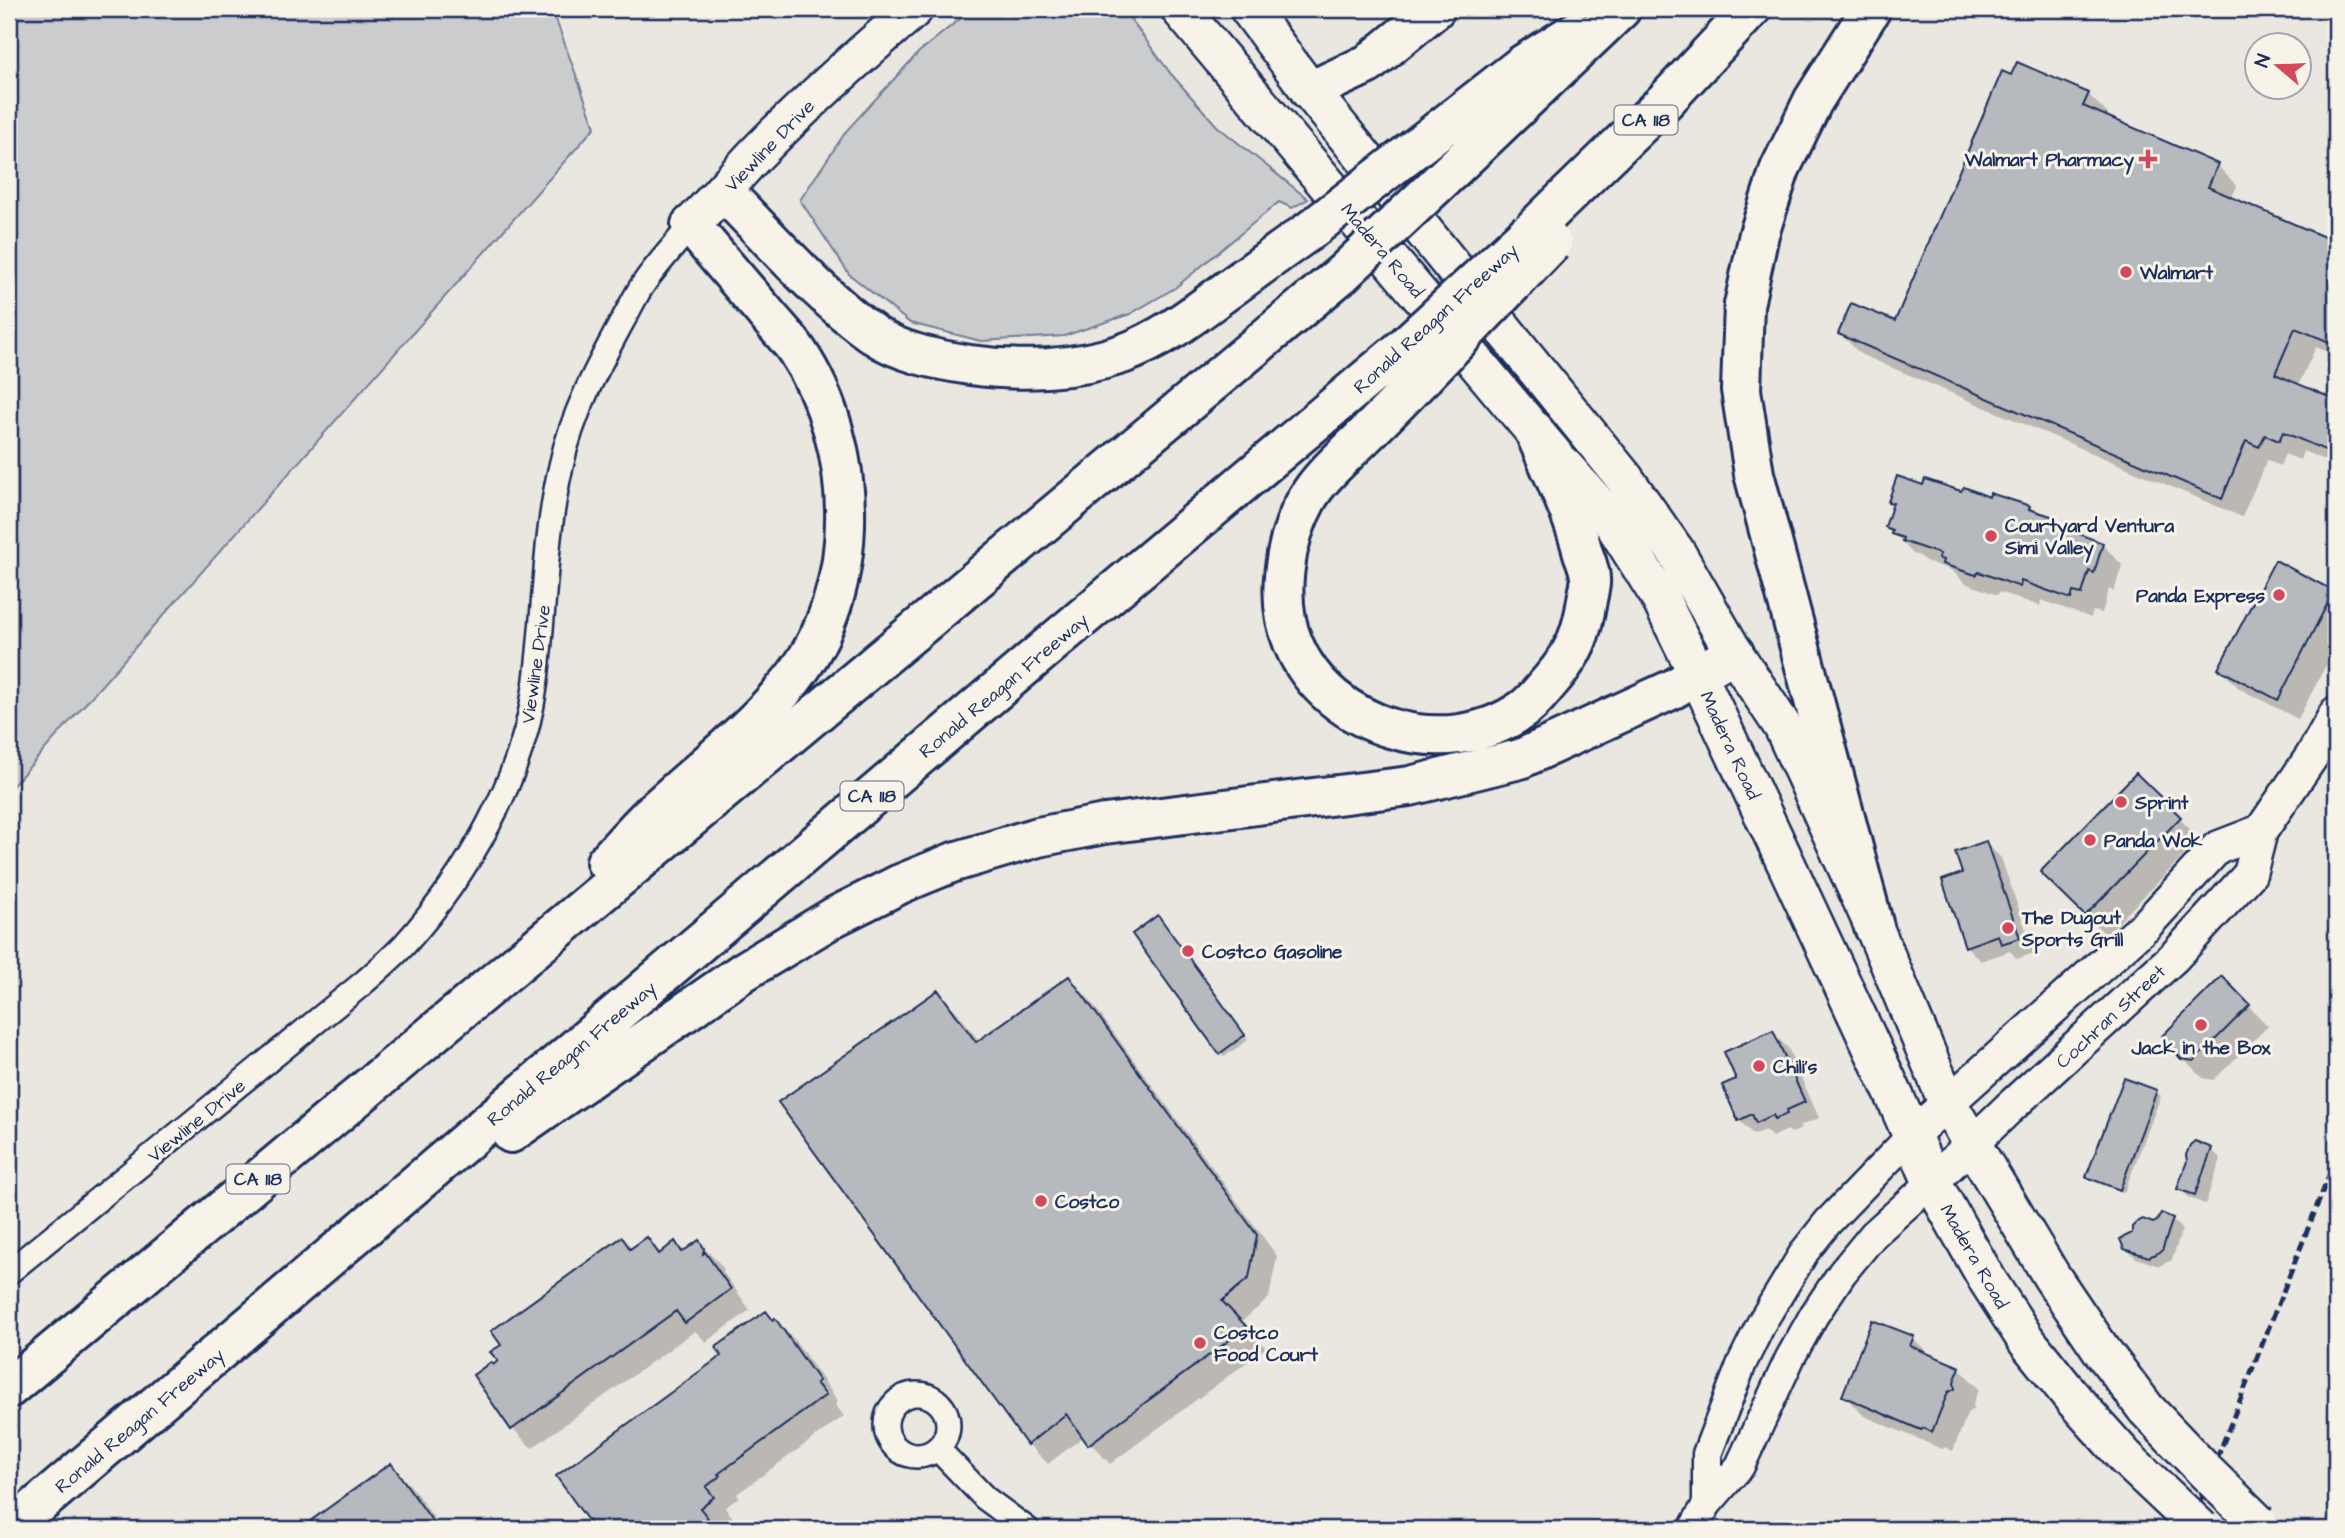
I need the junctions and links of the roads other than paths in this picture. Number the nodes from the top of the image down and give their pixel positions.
1 (914, 9) edge
2 (1180, 9) edge
3 (1249, 9) edge
4 (1434, 9) edge
5 (1612, 9) edge
6 (1621, 9) edge
7 (1871, 9) edge
8 (1741, 19) edge
9 (1310, 91) junction
10 (724, 192) junction
11 (691, 225) junction
12 (1413, 363) junction
13 (1534, 430) junction
14 (1734, 653) junction
15 (1698, 675) junction
16 (2336, 713) edge
17 (2261, 831) junction
18 (1874, 927) junction
19 (507, 971) junction
20 (1948, 1104) junction
21 (1912, 1135) junction
22 (1971, 1144) junction
23 (1932, 1182) junction
24 (344, 1246) junction
25 (9, 1272) edge
26 (9, 1388) edge
27 (938, 1449) dead end
28 (1707, 1504) junction
29 (2262, 1526) edge
30 (10, 1529) edge
31 (1027, 1529) edge
32 (1693, 1529) edge
33 (2201, 1529) edge

1 - 10 main road, Viewline Drive
2 - 13 main road, Madera Road
3 - 9 main road
4 - 9 highway
5 - 10 highway, bridge
6 - 19 highway, CA 118, bridge
7 - 18 highway
8 - 12 highway, bridge
9 - 14 main road
10 - 11 main road, Viewline Drive
11 - 19 highway
11 - 25 street, Viewline Drive
12 - 13 highway
12 - 24 highway, Ronald Reagan Freeway / CA 118
13 - 15 main road, Madera Road
14 - 15 highway
14 - 18 main road
15 - 21 main road, Madera Road
15 - 24 highway
16 - 17 main road, Cochran Street
17 - 20 main road
17 - 22 main road, Cochran Street
18 - 20 main road
19 - 26 highway, CA 118
20 - 21 main road
20 - 22 main road
21 - 23 main road, Madera Road
21 - 28 street
22 - 23 main road, Cochran Street
22 - 29 main road, bridge
23 - 28 street
23 - 33 main road, Madera Road, bridge
24 - 30 highway, Ronald Reagan Freeway / CA 118
27 - 31 street
28 - 32 street

